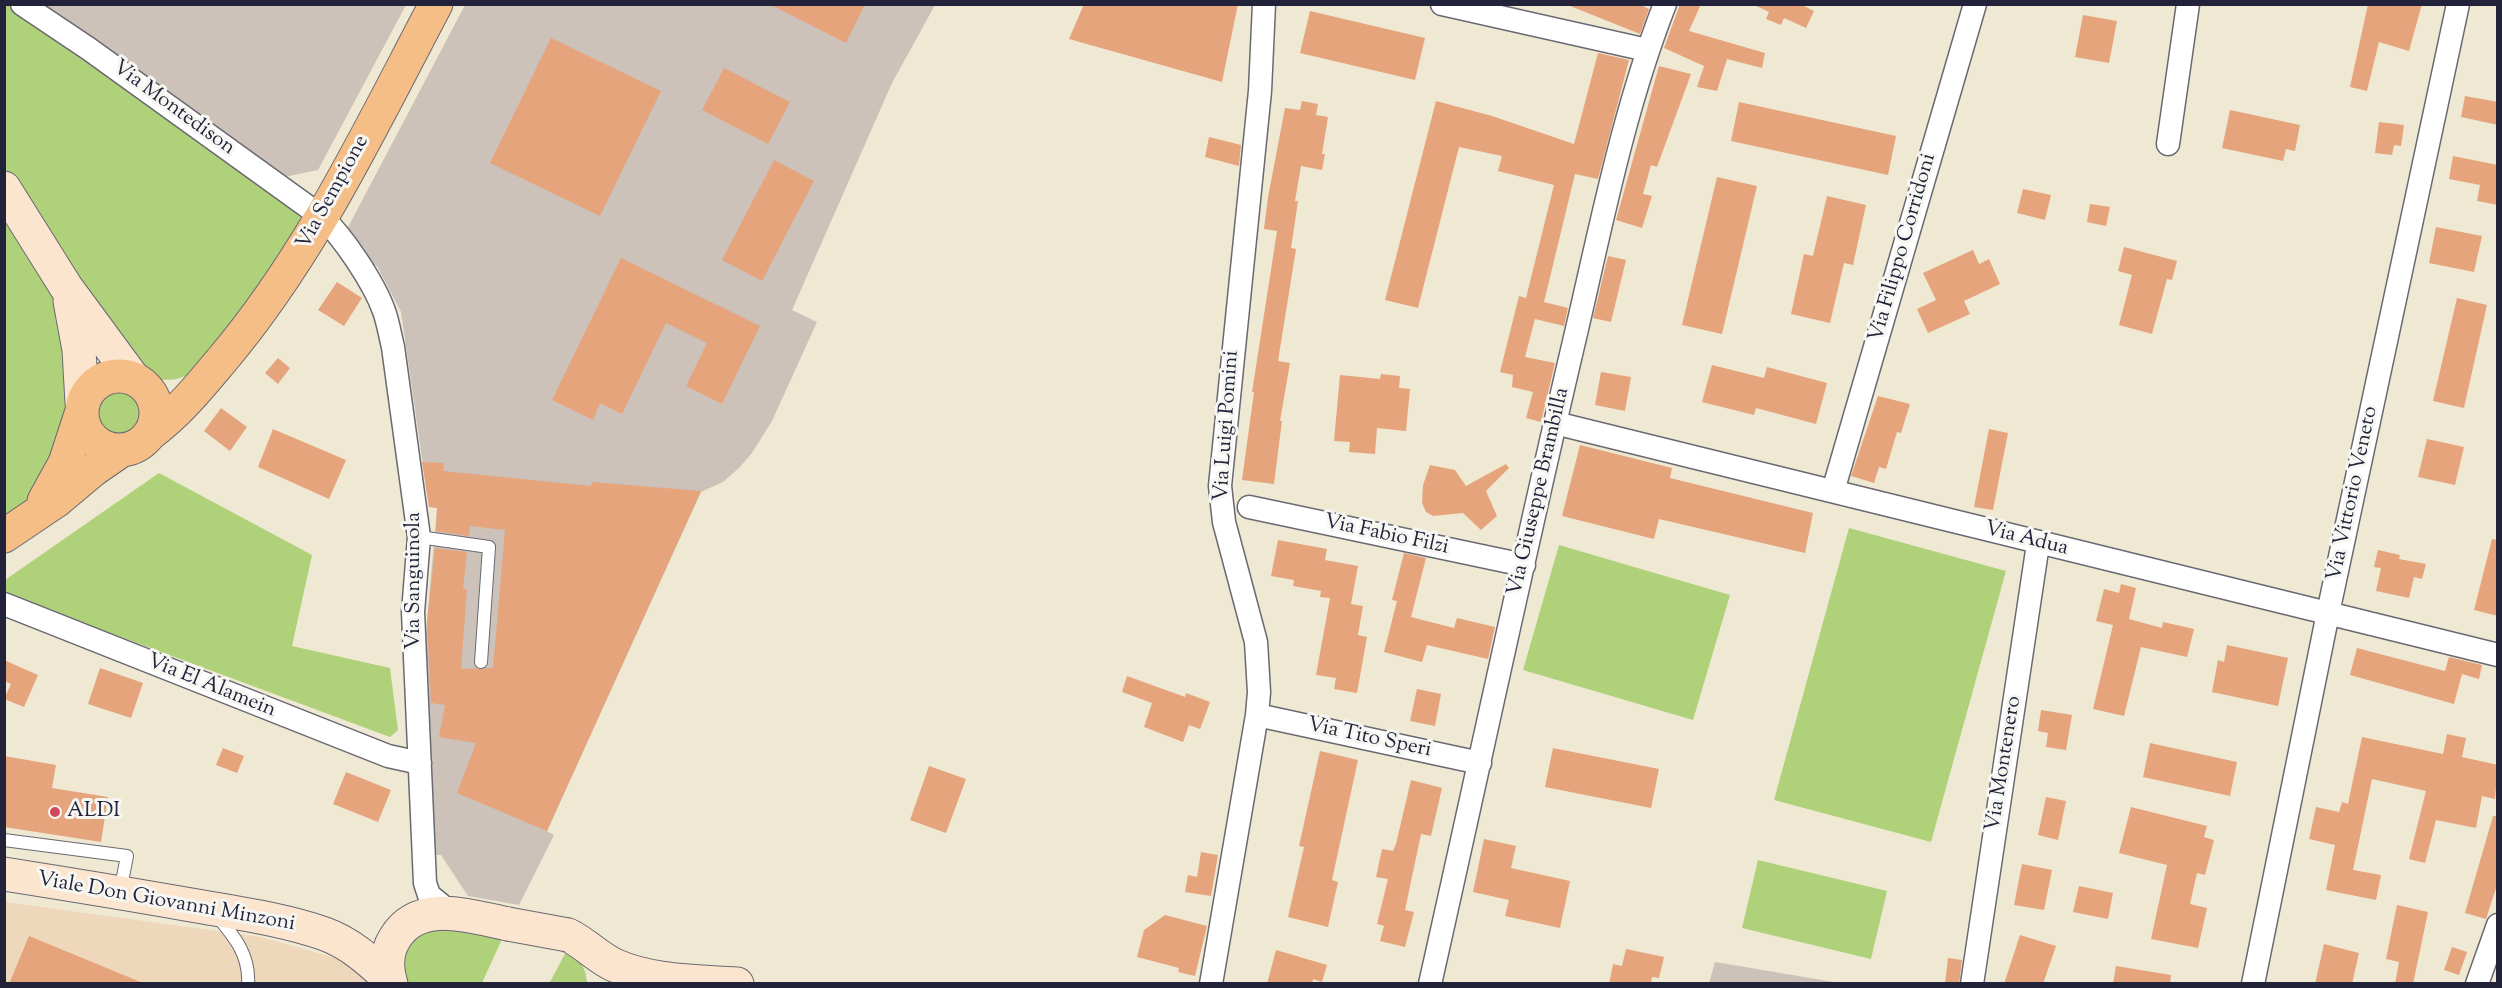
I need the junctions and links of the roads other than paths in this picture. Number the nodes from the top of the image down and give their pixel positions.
1 (22, 4) edge
2 (436, 4) edge
3 (1264, 4) edge
4 (1442, 4) edge
5 (1665, 4) edge
6 (1975, 4) edge
7 (2188, 4) edge
8 (2458, 4) edge
9 (1647, 50) junction
10 (2168, 144) dead end
11 (4, 188) edge
12 (322, 216) junction
13 (66, 287) junction
14 (213, 370) junction
15 (138, 383) junction
16 (81, 409) junction
17 (1555, 423) junction
18 (151, 433) junction
19 (120, 452) junction
20 (1833, 491) junction
21 (1249, 507) dead end
22 (32, 517) junction
23 (4, 536) edge
24 (419, 537) junction
25 (2038, 544) junction
26 (1524, 565) junction
27 (4, 604) edge
28 (2328, 613) junction
29 (2498, 655) edge
30 (481, 662) dead end
31 (1257, 715) junction
32 (420, 763) junction
33 (1480, 763) junction
34 (4, 840) edge
35 (423, 859) junction
36 (4, 874) edge
37 (120, 892) junction
38 (210, 908) junction
39 (451, 913) junction
40 (2498, 925) edge
41 (402, 929) junction
42 (327, 935) junction
43 (578, 942) junction
44 (390, 981) edge
45 (652, 981) edge
46 (248, 984) edge
47 (602, 984) edge
48 (737, 984) edge
49 (1211, 984) edge
50 (1430, 984) edge
51 (1972, 984) edge
52 (2253, 984) edge
53 (2477, 984) edge

1 - 12 street, Via Montedison
2 - 12 main road, Via Sempione
3 - 31 street, Via Luigi Pomini
4 - 9 street
5 - 9 street, Via Giuseppe Brambilla
6 - 20 street, Via Filippo Corridoni
7 - 10 street
8 - 28 street, Via Vittorio Veneto
9 - 17 street, Via Giuseppe Brambilla
11 - 13 street
12 - 14 main road, Via Sempione
12 - 24 street, Via Sanguinola
13 - 15 street
13 - 16 street
14 - 15 main road, Via Sempione
14 - 18 main road, Via Sempione
15 - 16 main road
15 - 18 main road
16 - 19 main road
16 - 22 main road
17 - 20 street, Via Adua
17 - 26 street, Via Giuseppe Brambilla
18 - 19 main road
19 - 22 main road
20 - 25 street, Via Adua
21 - 26 street, Via Fabio Filzi
22 - 23 main road
24 - 30 lane
24 - 32 street, Via Sanguinola
25 - 28 street, Via Adua
25 - 51 street, Via Montenero
26 - 33 street, Via Giuseppe Brambilla
27 - 32 street, Via El Alamein
28 - 29 street, Via Adua
28 - 52 street, Via Vittorio Veneto
31 - 33 street, Via Tito Speri
31 - 49 street, Via Luigi Pomini
32 - 35 street, Via Sanguinola
33 - 50 street, Via Giuseppe Brambilla
34 - 37 lane
35 - 39 street, Via Sanguinola
35 - 41 street, Via Sanguinola
36 - 37 street, Viale Don Giovanni Minzoni
37 - 38 street, Viale Don Giovanni Minzoni
38 - 42 street, Viale Don Giovanni Minzoni
38 - 46 lane
39 - 41 street, Viale Don Giovanni Minzoni
39 - 43 street, Viale Don Giovanni Minzoni, bridge
40 - 53 street
41 - 42 street, Viale Don Giovanni Minzoni
41 - 44 street, Viale Don Giovanni Minzoni
42 - 44 street, Viale Don Giovanni Minzoni
43 - 45 street, Viale Don Giovanni Minzoni
43 - 47 street
45 - 48 street, Viale Don Giovanni Minzoni

